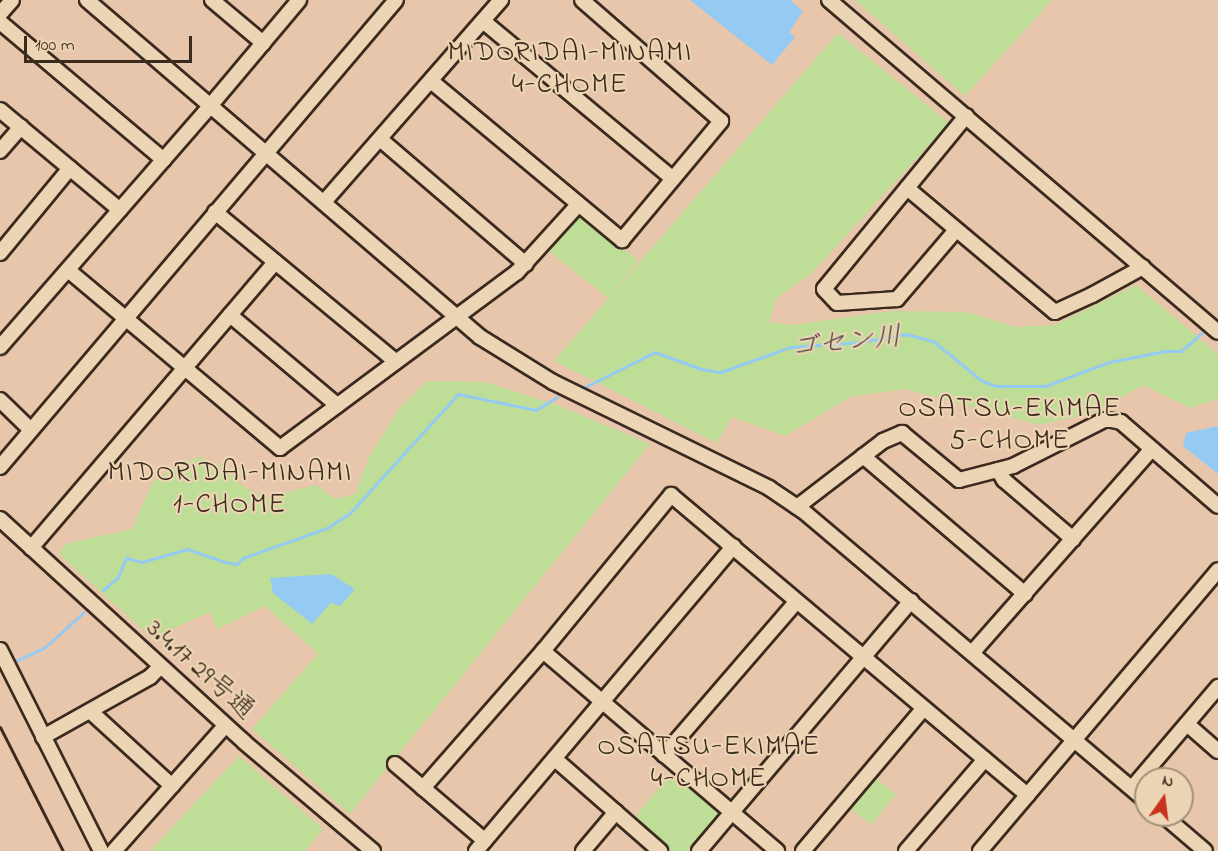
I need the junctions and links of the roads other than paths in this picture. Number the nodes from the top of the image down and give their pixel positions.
1 (12, 0) edge
2 (87, 0) edge
3 (212, 0) edge
4 (299, 0) edge
5 (396, 0) edge
6 (501, 0) edge
7 (582, 0) edge
8 (828, 0) edge
9 (0, 14) edge
10 (483, 21) junction
11 (0, 22) edge
12 (263, 43) junction
13 (431, 81) junction
14 (212, 105) junction
15 (0, 110) edge
16 (966, 116) junction
17 (21, 127) junction
18 (380, 139) junction
19 (0, 151) edge
20 (267, 152) junction
21 (164, 160) junction
22 (70, 168) junction
23 (673, 179) junction
24 (907, 188) junction
25 (324, 202) junction
26 (578, 206) junction
27 (120, 210) junction
28 (215, 212) junction
29 (956, 230) junction
30 (0, 253) edge
31 (275, 262) junction
32 (526, 264) junction
33 (1143, 267) junction
34 (68, 270) junction
35 (230, 315) junction
36 (456, 315) junction
37 (125, 318) junction
38 (1218, 332) edge
39 (0, 347) edge
40 (395, 362) junction
41 (185, 368) junction
42 (0, 400) edge
43 (337, 405) junction
44 (31, 430) junction
45 (1152, 449) junction
46 (863, 456) junction
47 (0, 466) edge
48 (998, 470) junction
49 (1218, 506) edge
50 (797, 507) junction
51 (0, 519) edge
52 (1073, 539) junction
53 (734, 546) junction
54 (31, 548) junction
55 (1218, 570) edge
56 (1025, 594) junction
57 (911, 601) junction
58 (796, 602) junction
59 (0, 651) edge
60 (543, 651) junction
61 (972, 653) junction
62 (863, 657) junction
63 (160, 667) junction
64 (1218, 687) edge
65 (603, 703) junction
66 (924, 708) junction
67 (90, 711) junction
68 (1187, 724) junction
69 (225, 726) junction
70 (43, 736) junction
71 (1074, 740) junction
72 (1218, 751) edge
73 (664, 755) junction
74 (555, 759) junction
75 (985, 759) junction
76 (395, 764) dead end
77 (172, 786) junction
78 (423, 788) junction
79 (1132, 788) joint
80 (1027, 795) junction
81 (616, 812) junction
82 (731, 813) junction
83 (1177, 827) edge
84 (480, 846) edge
85 (369, 850) edge
86 (101, 851) edge
87 (114, 851) edge
88 (583, 851) edge
89 (660, 851) edge
90 (699, 851) edge
91 (777, 851) edge
92 (803, 851) edge
93 (906, 851) edge
94 (980, 851) edge
95 (1205, 851) edge

1 - 9 street
2 - 14 street
3 - 12 street
4 - 12 street
5 - 20 street
6 - 10 street
7 - 23 street
8 - 16 street
10 - 13 street
10 - 23 street
11 - 21 street
12 - 14 street
13 - 18 street
13 - 26 street
14 - 20 street
14 - 21 street
15 - 17 street
16 - 24 street
16 - 33 street
17 - 19 street
17 - 22 street
18 - 25 street
18 - 32 street
20 - 25 street
20 - 28 street
21 - 27 street
22 - 27 street
22 - 30 street
23 - 26 street
24 - 29 street
24 - 29 street
25 - 36 street
26 - 32 street
27 - 34 street
28 - 31 street
28 - 37 street
29 - 33 street
31 - 35 street
31 - 40 street
32 - 36 street
33 - 38 street
34 - 37 street
34 - 39 street
35 - 41 street
35 - 43 street
36 - 40 street
36 - 50 street
37 - 41 street
37 - 44 street
40 - 43 street
41 - 43 street
41 - 54 street
42 - 44 street
44 - 47 street
45 - 48 street
45 - 49 street
45 - 52 street
46 - 48 street
46 - 50 street
46 - 56 street
48 - 52 street
50 - 57 street
51 - 54 street, 3.4.17 29号通
52 - 56 street
53 - 58 street
53 - 60 street
53 - 65 street
54 - 63 street, 3.4.17 29号通
55 - 71 street
56 - 61 street
57 - 61 street
57 - 62 street
58 - 62 street
58 - 73 street
59 - 70 street
60 - 65 street
60 - 78 street
61 - 71 street
62 - 66 street
62 - 82 street
63 - 67 street
63 - 69 street, 3.4.17 29号通
64 - 68 street
65 - 73 street
65 - 74 street
66 - 75 street
66 - 92 street
67 - 70 street
67 - 77 street
68 - 72 street
68 - 79 street
69 - 77 street
69 - 85 street, 3.4.17 29号通
70 - 86 street
71 - 79 street
71 - 80 street
73 - 82 street
74 - 81 street
74 - 84 street
75 - 80 street
75 - 93 street
76 - 78 street
77 - 87 street
78 - 84 street
80 - 94 street
81 - 88 street
81 - 89 street
82 - 90 street
82 - 91 street
83 - 95 street

